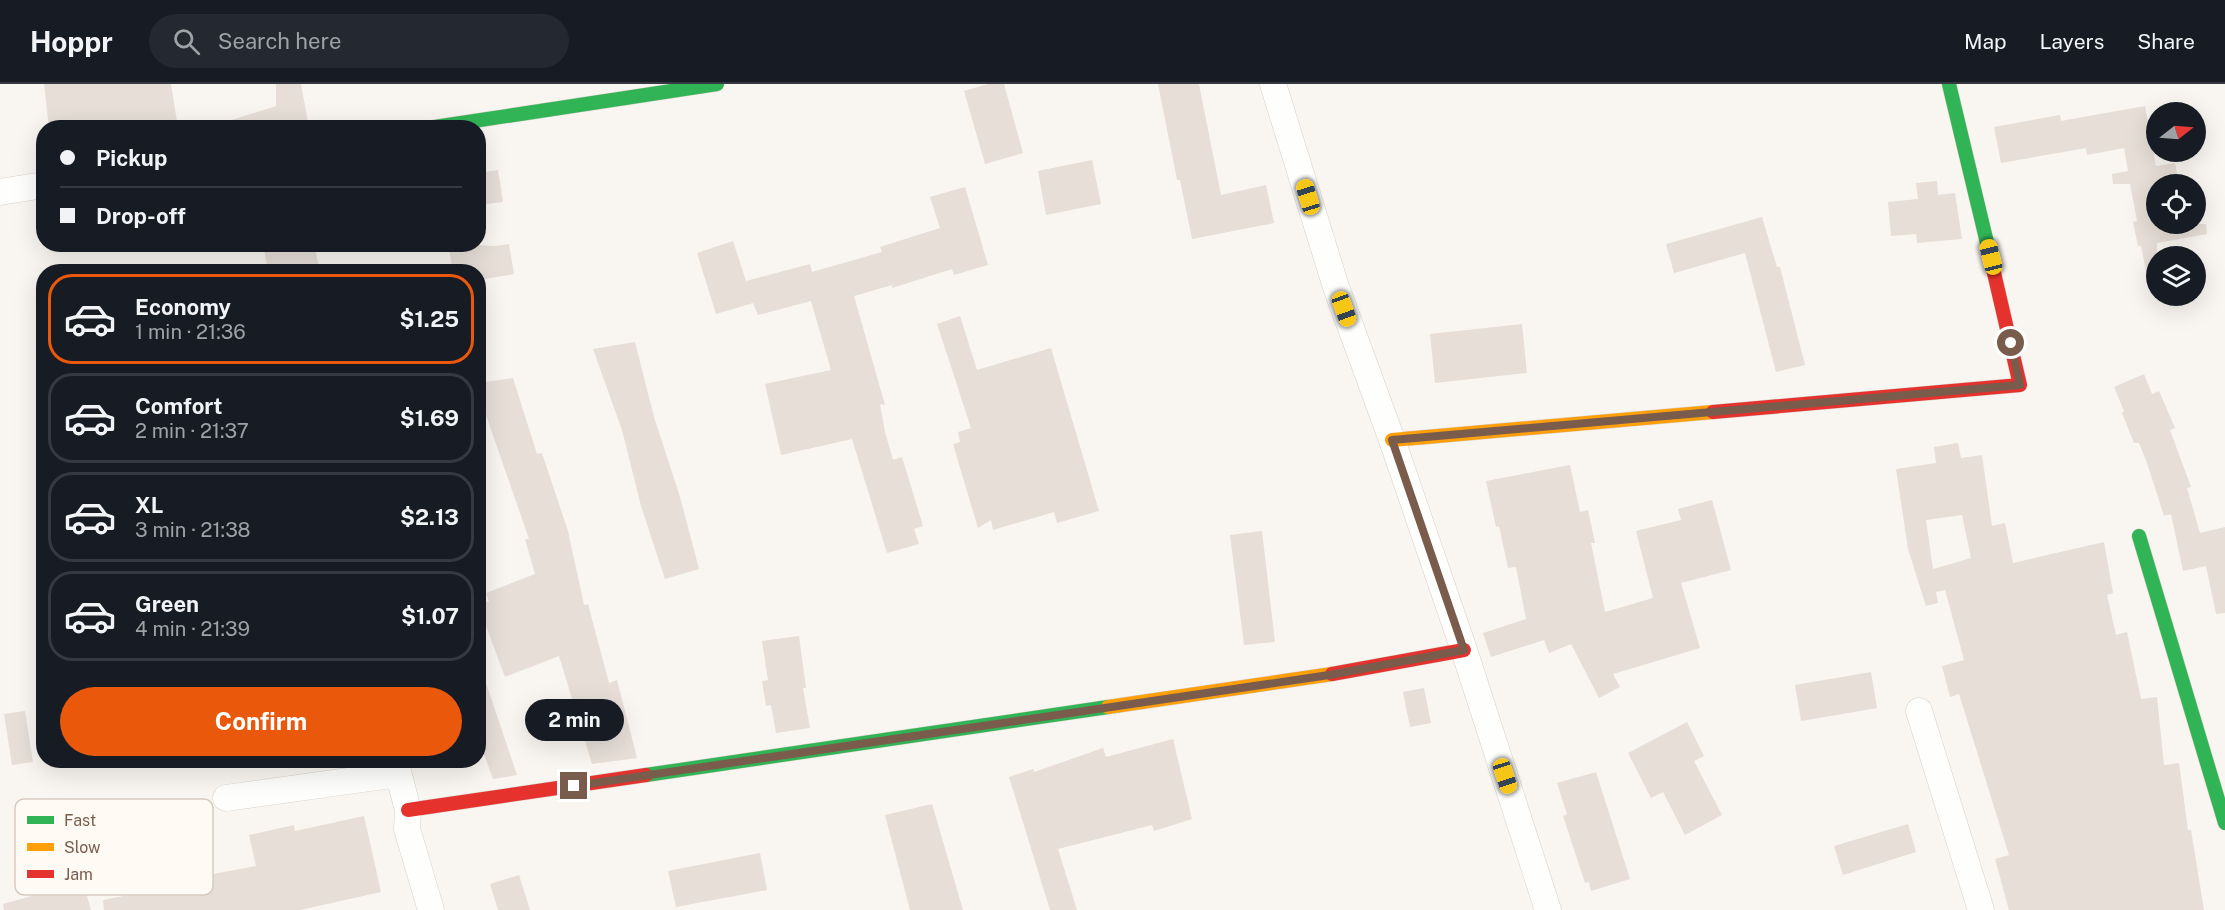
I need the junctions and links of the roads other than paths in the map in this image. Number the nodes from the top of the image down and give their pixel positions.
1 (717, 84) edge
2 (1273, 84) edge
3 (1949, 84) edge
4 (481, 120) edge
5 (36, 186) edge
6 (0, 192) edge
7 (1392, 440) junction
8 (2139, 536) dead end
9 (1464, 650) junction
10 (1919, 711) dead end
11 (391, 768) edge
12 (397, 768) edge
13 (226, 798) dead end
14 (408, 810) junction
15 (2225, 823) edge
16 (431, 910) edge
17 (1548, 910) edge
18 (1981, 910) edge

1 - 4 street
2 - 7 street
3 - 7 street
5 - 6 street
7 - 9 street
8 - 15 street
9 - 14 street
9 - 17 street
10 - 18 street
11 - 13 street
12 - 14 street
14 - 16 street

